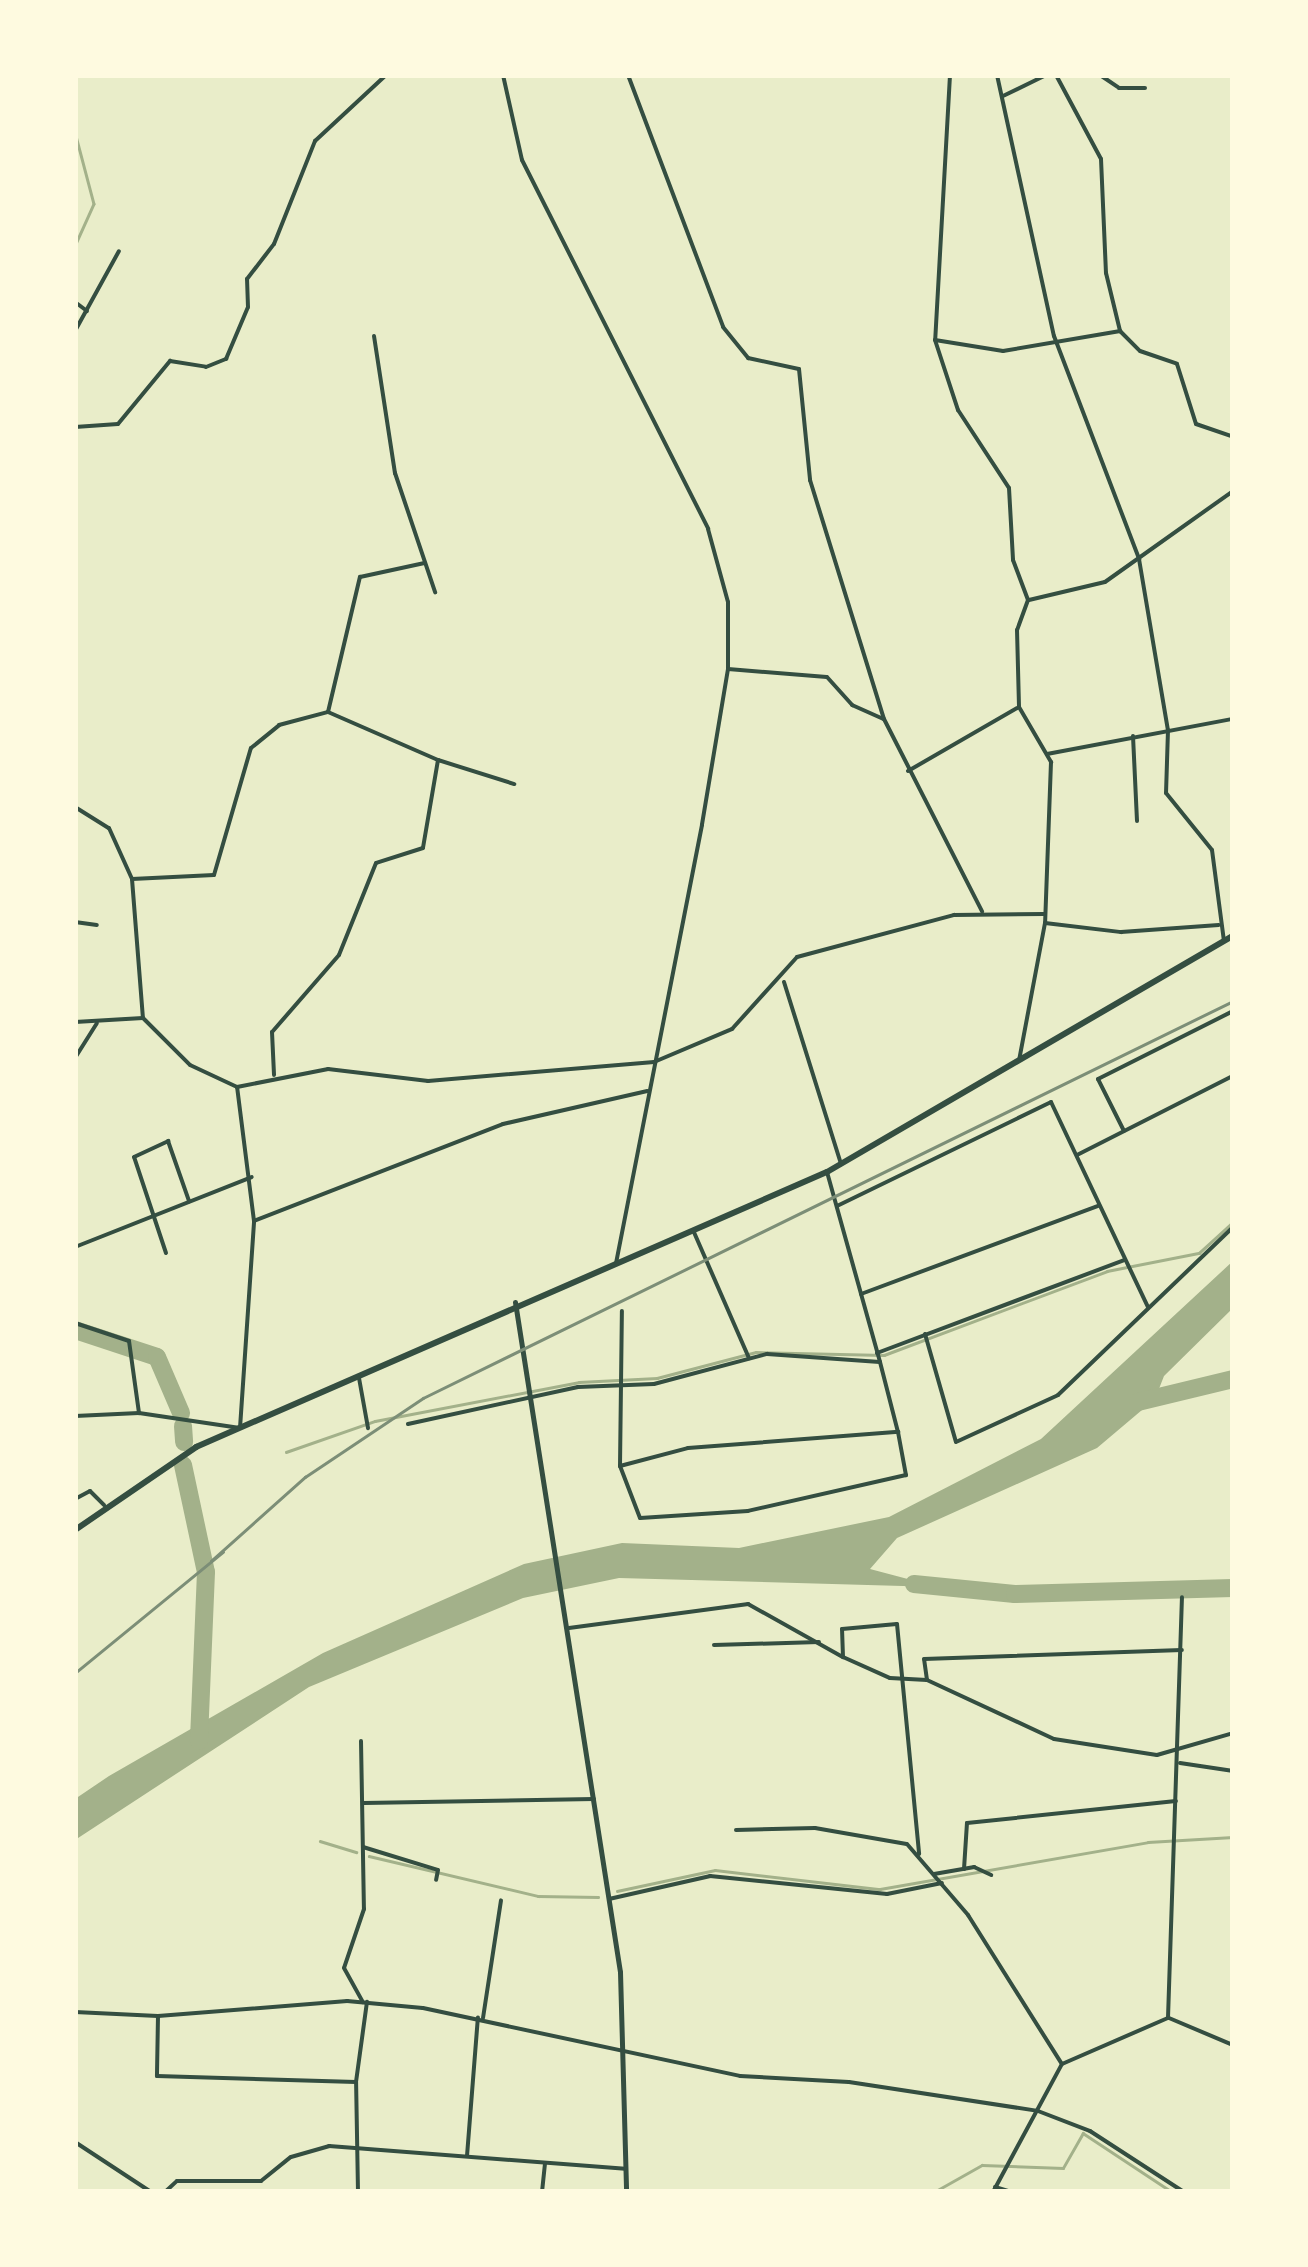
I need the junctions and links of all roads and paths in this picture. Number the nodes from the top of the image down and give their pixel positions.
1 (386, 75) edge
2 (503, 75) edge
3 (628, 75) edge
4 (950, 75) edge
5 (997, 75) edge
6 (1046, 75) edge
7 (1056, 75) edge
8 (1100, 75) edge
9 (1145, 88) dead end
10 (1002, 96) junction
11 (119, 252) dead end
12 (75, 302) edge
13 (87, 310) junction
14 (75, 331) edge
15 (1120, 331) junction
16 (374, 336) dead end
17 (1054, 336) junction
18 (935, 340) junction
19 (75, 426) edge
20 (1233, 437) edge
21 (1233, 491) edge
22 (1139, 559) junction
23 (425, 563) junction
24 (435, 592) dead end
25 (1028, 600) junction
26 (728, 669) junction
27 (1018, 707) junction
28 (328, 712) junction
29 (884, 719) junction
30 (1233, 719) edge
31 (1168, 730) junction
32 (1133, 736) junction
33 (1046, 754) junction
34 (438, 760) junction
35 (908, 772) junction
36 (514, 784) dead end
37 (75, 806) edge
38 (1137, 821) dead end
39 (132, 879) junction
40 (982, 912) junction
41 (1044, 914) junction
42 (75, 922) edge
43 (97, 924) dead end
44 (1044, 924) junction
45 (1219, 925) junction
46 (1233, 936) edge
47 (1224, 941) junction
48 (784, 982) junction
49 (1232, 1011) edge
50 (142, 1018) junction
51 (75, 1022) edge
52 (96, 1023) junction
53 (75, 1058) edge
54 (1019, 1060) junction
55 (654, 1062) junction
56 (274, 1075) junction
57 (1233, 1076) edge
58 (237, 1088) junction
59 (648, 1090) junction
60 (1124, 1131) junction
61 (1075, 1155) junction
62 (841, 1164) junction
63 (827, 1172) junction
64 (252, 1177) junction
65 (189, 1201) junction
66 (837, 1206) junction
67 (1098, 1206) junction
68 (155, 1214) junction
69 (254, 1221) junction
70 (1233, 1228) edge
71 (694, 1230) junction
72 (75, 1247) edge
73 (166, 1253) dead end
74 (1124, 1260) junction
75 (616, 1262) junction
76 (861, 1294) junction
77 (516, 1302) junction
78 (1148, 1307) junction
79 (622, 1311) dead end
80 (75, 1322) edge
81 (924, 1334) junction
82 (877, 1353) junction
83 (750, 1359) junction
84 (880, 1362) junction
85 (359, 1378) junction
86 (624, 1385) junction
87 (533, 1398) junction
88 (138, 1413) junction
89 (75, 1416) edge
90 (408, 1424) dead end
91 (240, 1428) junction
92 (368, 1428) dead end
93 (898, 1432) junction
94 (620, 1466) junction
95 (75, 1499) edge
96 (104, 1505) junction
97 (75, 1530) edge
98 (1182, 1597) dead end
99 (569, 1628) junction
100 (819, 1642) junction
101 (714, 1645) dead end
102 (1182, 1650) junction
103 (843, 1658) junction
104 (904, 1680) junction
105 (927, 1680) junction
106 (1233, 1733) edge
107 (360, 1741) dead end
108 (1180, 1749) junction
109 (1180, 1763) junction
110 (1233, 1771) edge
111 (594, 1799) junction
112 (1176, 1801) junction
113 (364, 1803) junction
114 (736, 1830) dead end
115 (363, 1847) junction
116 (919, 1855) junction
117 (964, 1869) junction
118 (934, 1874) junction
119 (991, 1875) dead end
120 (436, 1880) dead end
121 (942, 1883) junction
122 (610, 1899) junction
123 (500, 1900) dead end
124 (365, 2002) junction
125 (75, 2012) edge
126 (158, 2016) junction
127 (480, 2018) junction
128 (1168, 2018) junction
129 (1233, 2046) edge
130 (627, 2047) junction
131 (1062, 2064) junction
132 (356, 2082) junction
133 (1038, 2112) junction
134 (75, 2142) edge
135 (356, 2146) junction
136 (467, 2156) junction
137 (545, 2163) junction
138 (626, 2169) junction
139 (994, 2189) edge
140 (150, 2192) edge
141 (165, 2192) edge
142 (358, 2192) edge
143 (542, 2192) edge
144 (626, 2192) edge
145 (1011, 2192) edge
146 (1184, 2192) edge

1 - 19 street
2 - 26 street
3 - 29 street
4 - 18 street
5 - 10 street
6 - 10 street
7 - 15 street
8 - 9 street
10 - 17 street
11 - 13 street
12 - 13 street
13 - 14 street
15 - 17 street
15 - 20 street
16 - 23 street
17 - 18 street
17 - 22 street
18 - 25 street
21 - 22 street
22 - 25 street
22 - 31 street
23 - 24 street
23 - 28 street
25 - 27 street
26 - 29 street
26 - 55 street
27 - 33 street
27 - 35 street
28 - 34 street
28 - 39 street
29 - 35 street
30 - 31 street
31 - 32 street
31 - 45 street
32 - 33 street
32 - 38 street
33 - 41 street
34 - 36 street
34 - 56 street
35 - 40 street
37 - 39 street
39 - 50 street
40 - 41 street
40 - 48 street
41 - 44 street
42 - 43 street
44 - 45 street
44 - 54 street
45 - 47 street
46 - 47 main road
47 - 54 main road
48 - 55 street
48 - 62 street
49 - 60 street
50 - 52 street
50 - 58 street
51 - 52 street
52 - 53 street
54 - 62 main road
55 - 56 street
55 - 59 street
56 - 58 street
57 - 60 street
58 - 64 street
59 - 69 street
59 - 75 street
60 - 61 street
61 - 66 street
61 - 67 street
62 - 63 main road
63 - 66 street
63 - 71 main road
64 - 65 street
64 - 69 street
65 - 68 street
65 - 68 street
66 - 76 street
67 - 74 street
67 - 76 street
68 - 72 street
68 - 73 street
69 - 91 street
70 - 78 street
71 - 75 main road
71 - 83 street
74 - 78 street
74 - 81 street
75 - 77 main road
76 - 82 street
77 - 85 main road
77 - 87 main road
78 - 81 street
79 - 86 street
80 - 88 street
81 - 82 street
82 - 84 street
83 - 84 street
83 - 86 street
84 - 93 street
85 - 91 main road
85 - 92 street
86 - 87 street
86 - 94 street
87 - 90 street
87 - 99 main road
88 - 89 street
88 - 91 street
91 - 96 main road
93 - 94 street
93 - 94 street
95 - 96 street
96 - 97 main road
98 - 102 street
99 - 100 street
99 - 111 main road
100 - 101 street
100 - 103 street
102 - 105 street
102 - 108 street
103 - 104 street
103 - 104 street
104 - 105 street
104 - 116 street
105 - 108 street
106 - 108 street
107 - 113 street
108 - 109 street
109 - 110 street
109 - 112 street
111 - 113 street
111 - 122 main road
112 - 117 street
112 - 128 street
113 - 115 street
114 - 116 street
115 - 120 street
115 - 124 street
116 - 118 street
117 - 118 street
117 - 119 street
118 - 121 street
121 - 122 street
121 - 131 street
122 - 130 main road
123 - 127 street
124 - 126 street
124 - 127 street
124 - 132 street
125 - 126 street
126 - 132 street
127 - 130 street
127 - 136 street
128 - 129 street
128 - 131 street
130 - 133 street
130 - 138 main road
131 - 133 street
132 - 135 street
133 - 139 street
133 - 146 street
134 - 140 street
135 - 136 street
135 - 141 street
135 - 142 street
136 - 137 street
137 - 138 street
137 - 143 street
138 - 144 main road
139 - 145 street

